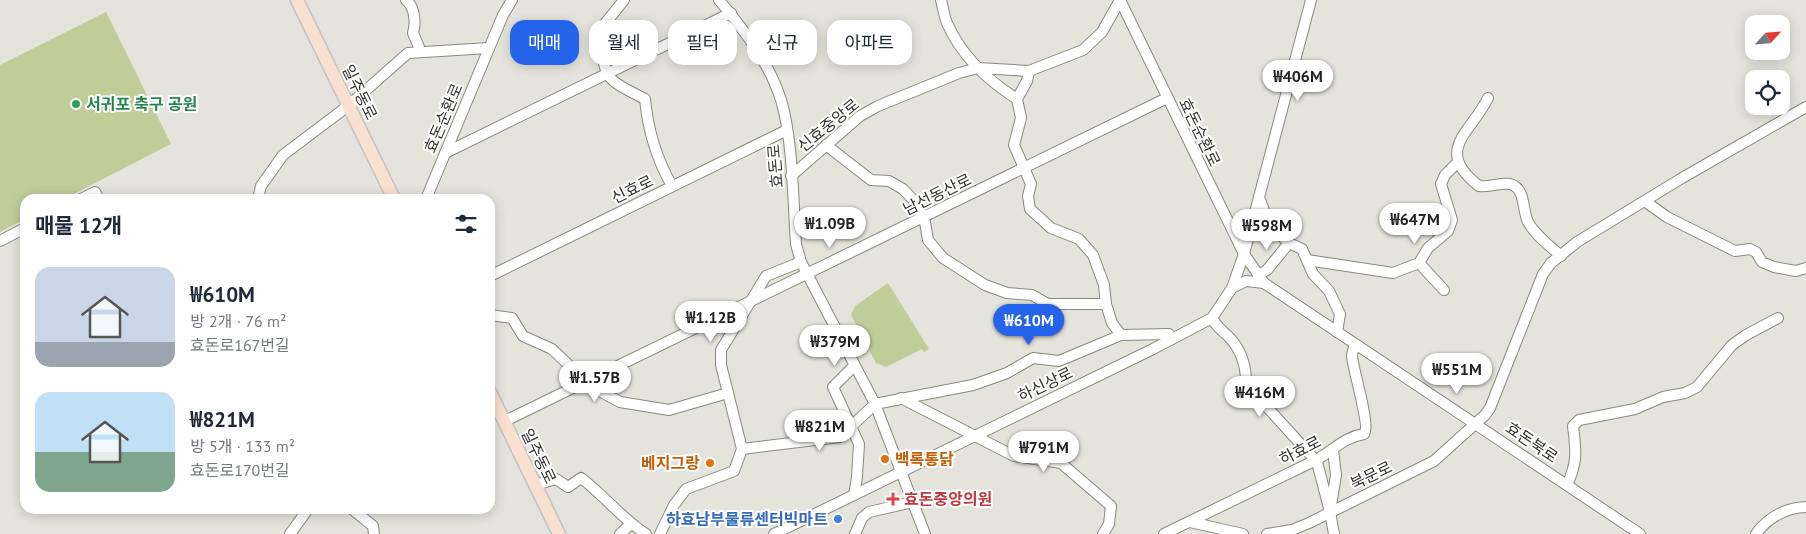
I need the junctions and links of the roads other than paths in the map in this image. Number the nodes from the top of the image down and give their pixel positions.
1 (297, 0) edge
2 (406, 0) edge
3 (512, 0) edge
4 (624, 0) edge
5 (941, 0) edge
6 (1120, 0) edge
7 (1311, 0) edge
8 (723, 1) edge
9 (730, 13) junction
10 (489, 48) junction
11 (421, 52) junction
12 (978, 68) junction
13 (1029, 71) junction
14 (606, 74) junction
15 (1167, 98) junction
16 (1488, 98) dead end
17 (1017, 99) junction
18 (348, 106) junction
19 (1806, 107) edge
20 (787, 130) junction
21 (826, 145) junction
22 (445, 153) junction
23 (1458, 162) junction
24 (1025, 168) junction
25 (791, 176) junction
26 (672, 186) junction
27 (260, 194) edge
28 (392, 194) edge
29 (428, 194) edge
30 (1259, 197) junction
31 (1646, 202) junction
32 (923, 217) junction
33 (20, 231) edge
34 (0, 241) edge
35 (1289, 243) junction
36 (1244, 254) junction
37 (1561, 256) junction
38 (1307, 260) junction
39 (801, 262) junction
40 (1419, 263) junction
41 (1806, 268) edge
42 (495, 274) edge
43 (807, 274) junction
44 (1261, 279) junction
45 (1232, 288) junction
46 (1444, 290) dead end
47 (748, 304) junction
48 (1106, 304) junction
49 (495, 316) edge
50 (1212, 318) junction
51 (1778, 318) dead end
52 (1338, 332) junction
53 (1121, 335) junction
54 (1172, 339) junction
55 (1355, 344) junction
56 (854, 366) junction
57 (586, 381) junction
58 (728, 393) junction
59 (901, 398) junction
60 (495, 402) edge
61 (875, 404) junction
62 (504, 421) junction
63 (1476, 422) junction
64 (852, 426) junction
65 (974, 436) junction
66 (742, 449) junction
67 (1333, 450) junction
68 (1316, 460) junction
69 (901, 471) junction
70 (535, 485) junction
71 (1567, 485) junction
72 (854, 495) junction
73 (913, 502) junction
74 (1806, 507) edge
75 (1330, 512) junction
76 (304, 514) edge
77 (358, 514) edge
78 (1190, 522) junction
79 (631, 524) junction
80 (1332, 532) edge
81 (290, 534) edge
82 (374, 534) edge
83 (559, 534) edge
84 (620, 534) edge
85 (646, 534) edge
86 (660, 534) edge
87 (774, 534) edge
88 (855, 534) edge
89 (924, 534) edge
90 (1103, 534) edge
91 (1164, 534) edge
92 (1244, 534) edge
93 (1267, 534) edge
94 (1640, 534) edge
95 (1756, 534) edge

1 - 18 main road, 일주동로
2 - 11 street
3 - 10 street, 효돈순환로
4 - 14 street
5 - 12 street
6 - 13 street, 신효중앙로
6 - 15 street, 효돈순환로
7 - 30 street, 하신상로
8 - 9 street, 효돈로
9 - 14 street
9 - 20 street, 효돈로
10 - 11 street
10 - 22 street, 효돈순환로
11 - 18 street
12 - 13 street, 신효중앙로
12 - 17 street
12 - 21 street, 신효중앙로
13 - 17 street
14 - 22 street
14 - 26 street
15 - 24 street, 남선동산로
15 - 36 street, 효돈순환로
16 - 23 street
17 - 24 street
18 - 27 street
18 - 28 main road, 일주동로
19 - 31 street, 북문로
20 - 25 street, 효돈로
20 - 26 street, 신효로
21 - 25 street, 신효중앙로
21 - 32 street
22 - 29 street, 효돈순환로
23 - 37 street
23 - 40 street
24 - 32 street, 남선동산로
24 - 48 street
25 - 39 street, 효돈로
26 - 42 street, 신효로
30 - 35 street
30 - 36 street, 하신상로
31 - 37 street, 북문로
31 - 41 street
32 - 43 street, 남선동산로
32 - 48 street
33 - 34 street
35 - 38 street
35 - 44 street
36 - 44 street, 효돈순환로
36 - 45 street, 하신상로
37 - 63 street, 북문로
38 - 40 street
38 - 52 street
39 - 43 street, 효돈로
39 - 47 street
40 - 46 street
43 - 47 street, 남선동산로
43 - 56 street, 효돈로
44 - 45 street
44 - 52 street, 효돈북로
45 - 50 street, 하신상로
47 - 57 street, 남선동산로
47 - 58 street
48 - 53 street
49 - 57 street
50 - 54 street, 하신상로
50 - 68 street
51 - 71 street
52 - 55 street, 효돈북로
53 - 54 street
53 - 59 street
54 - 65 street, 하신상로
55 - 63 street, 효돈북로
55 - 67 street, 하효로
56 - 61 street, 효돈로
56 - 64 street
57 - 58 street
57 - 62 street, 남선동산로
58 - 66 street
59 - 61 street
59 - 65 street
60 - 62 main road, 일주동로
61 - 64 street
61 - 69 street, 효돈로
62 - 70 main road, 일주동로
63 - 71 street, 효돈북로
63 - 75 street, 북문로
64 - 66 street
64 - 72 street
65 - 69 street, 하신상로
65 - 90 street
66 - 86 street
67 - 68 street, 하효로
67 - 75 street
68 - 75 street
68 - 78 street, 하효로
69 - 72 street, 하신상로
69 - 73 street, 효돈로
70 - 79 street
70 - 83 main road, 일주동로
71 - 94 street, 효돈북로
72 - 87 street, 하신상로
73 - 88 street
73 - 89 street, 효돈로
74 - 95 street
75 - 80 street
75 - 93 street, 북문로
76 - 81 street
77 - 82 street
78 - 91 street, 하효로
78 - 92 street
79 - 84 street
79 - 85 street

